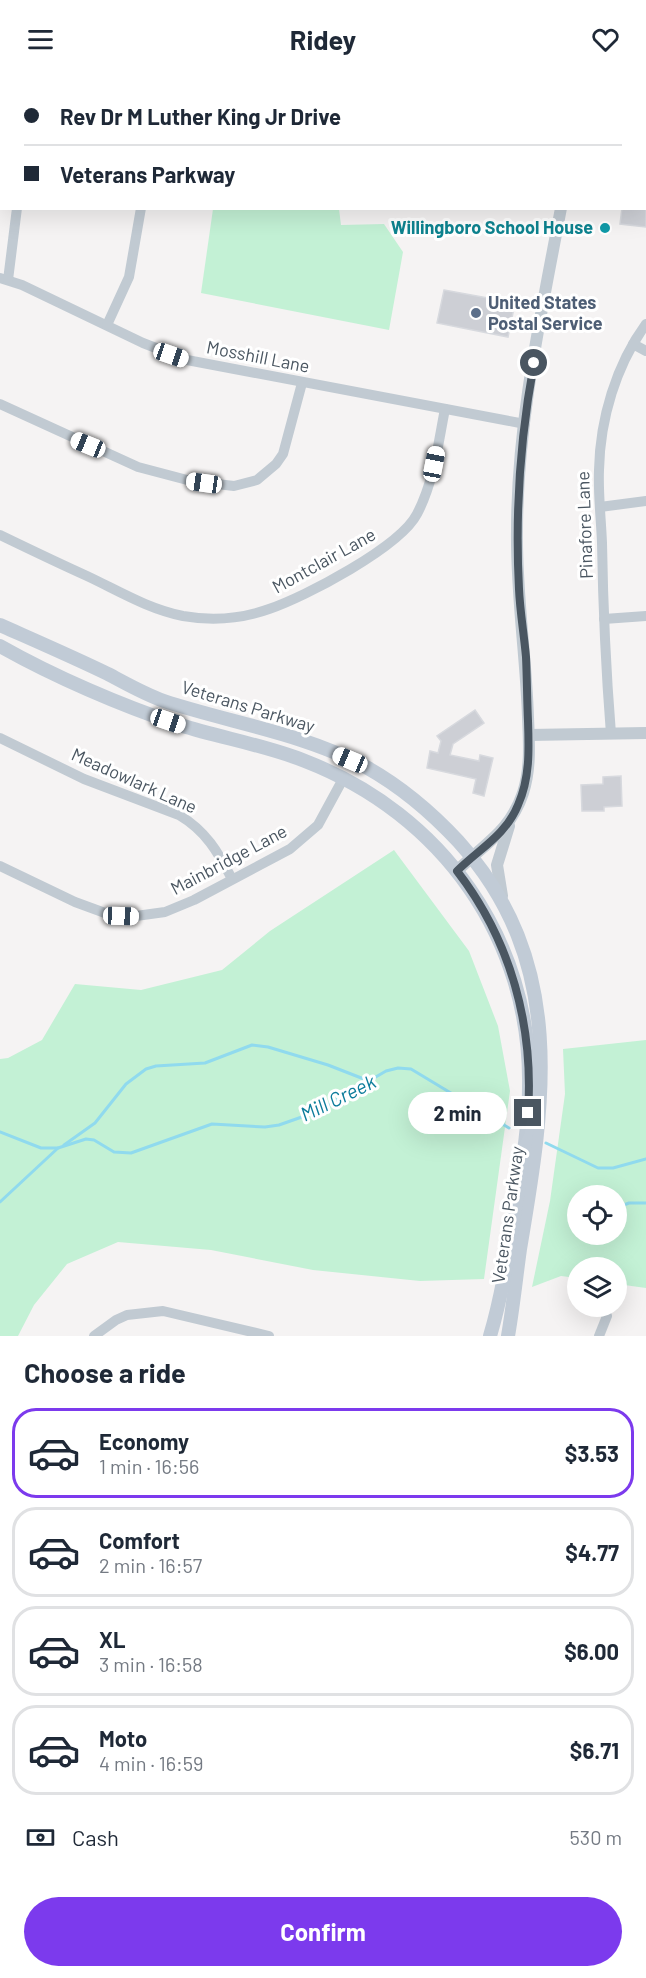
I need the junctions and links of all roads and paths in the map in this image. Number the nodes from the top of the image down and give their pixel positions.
1 (17, 210) edge
2 (141, 210) edge
3 (561, 210) edge
4 (4, 279) edge
5 (646, 324) edge
6 (107, 325) junction
7 (633, 344) junction
8 (646, 351) edge
9 (302, 382) junction
10 (0, 404) edge
11 (445, 409) junction
12 (525, 424) junction
13 (646, 501) edge
14 (600, 507) junction
15 (0, 535) edge
16 (646, 616) edge
17 (604, 619) junction
18 (0, 625) edge
19 (0, 646) edge
20 (646, 733) edge
21 (611, 734) junction
22 (529, 735) junction
23 (0, 738) edge
24 (343, 779) junction
25 (511, 819) junction
26 (471, 856) junction
27 (0, 866) edge
28 (457, 871) junction
29 (232, 879) junction
30 (504, 908) junction
31 (607, 1317) edge
32 (94, 1336) edge
33 (269, 1336) edge
34 (490, 1336) edge
35 (508, 1336) edge
36 (599, 1336) edge

1 - 4 street
2 - 6 street
3 - 12 street
4 - 6 street, Mosshill Lane
5 - 7 street, Pinafore Lane
6 - 9 street, Mosshill Lane
7 - 8 street
7 - 14 street, Pinafore Lane
9 - 10 street
9 - 11 street, Mosshill Lane
11 - 12 street, Mosshill Lane
11 - 15 street, Montclair Lane
12 - 22 street
13 - 14 street
14 - 17 street, Pinafore Lane
16 - 17 street
17 - 21 street, Pinafore Lane
18 - 26 main road, Veterans Parkway
19 - 24 main road, Veterans Parkway
20 - 21 street
21 - 22 street
22 - 25 street
23 - 29 street, Meadowlark Lane
24 - 28 main road, Veterans Parkway
24 - 29 street, Mainbridge Lane
25 - 26 street
25 - 30 street
26 - 28 street
26 - 30 main road, Veterans Parkway
27 - 29 street, Mainbridge Lane
28 - 34 main road, Veterans Parkway
30 - 35 main road, Veterans Parkway
31 - 36 street
32 - 33 street

